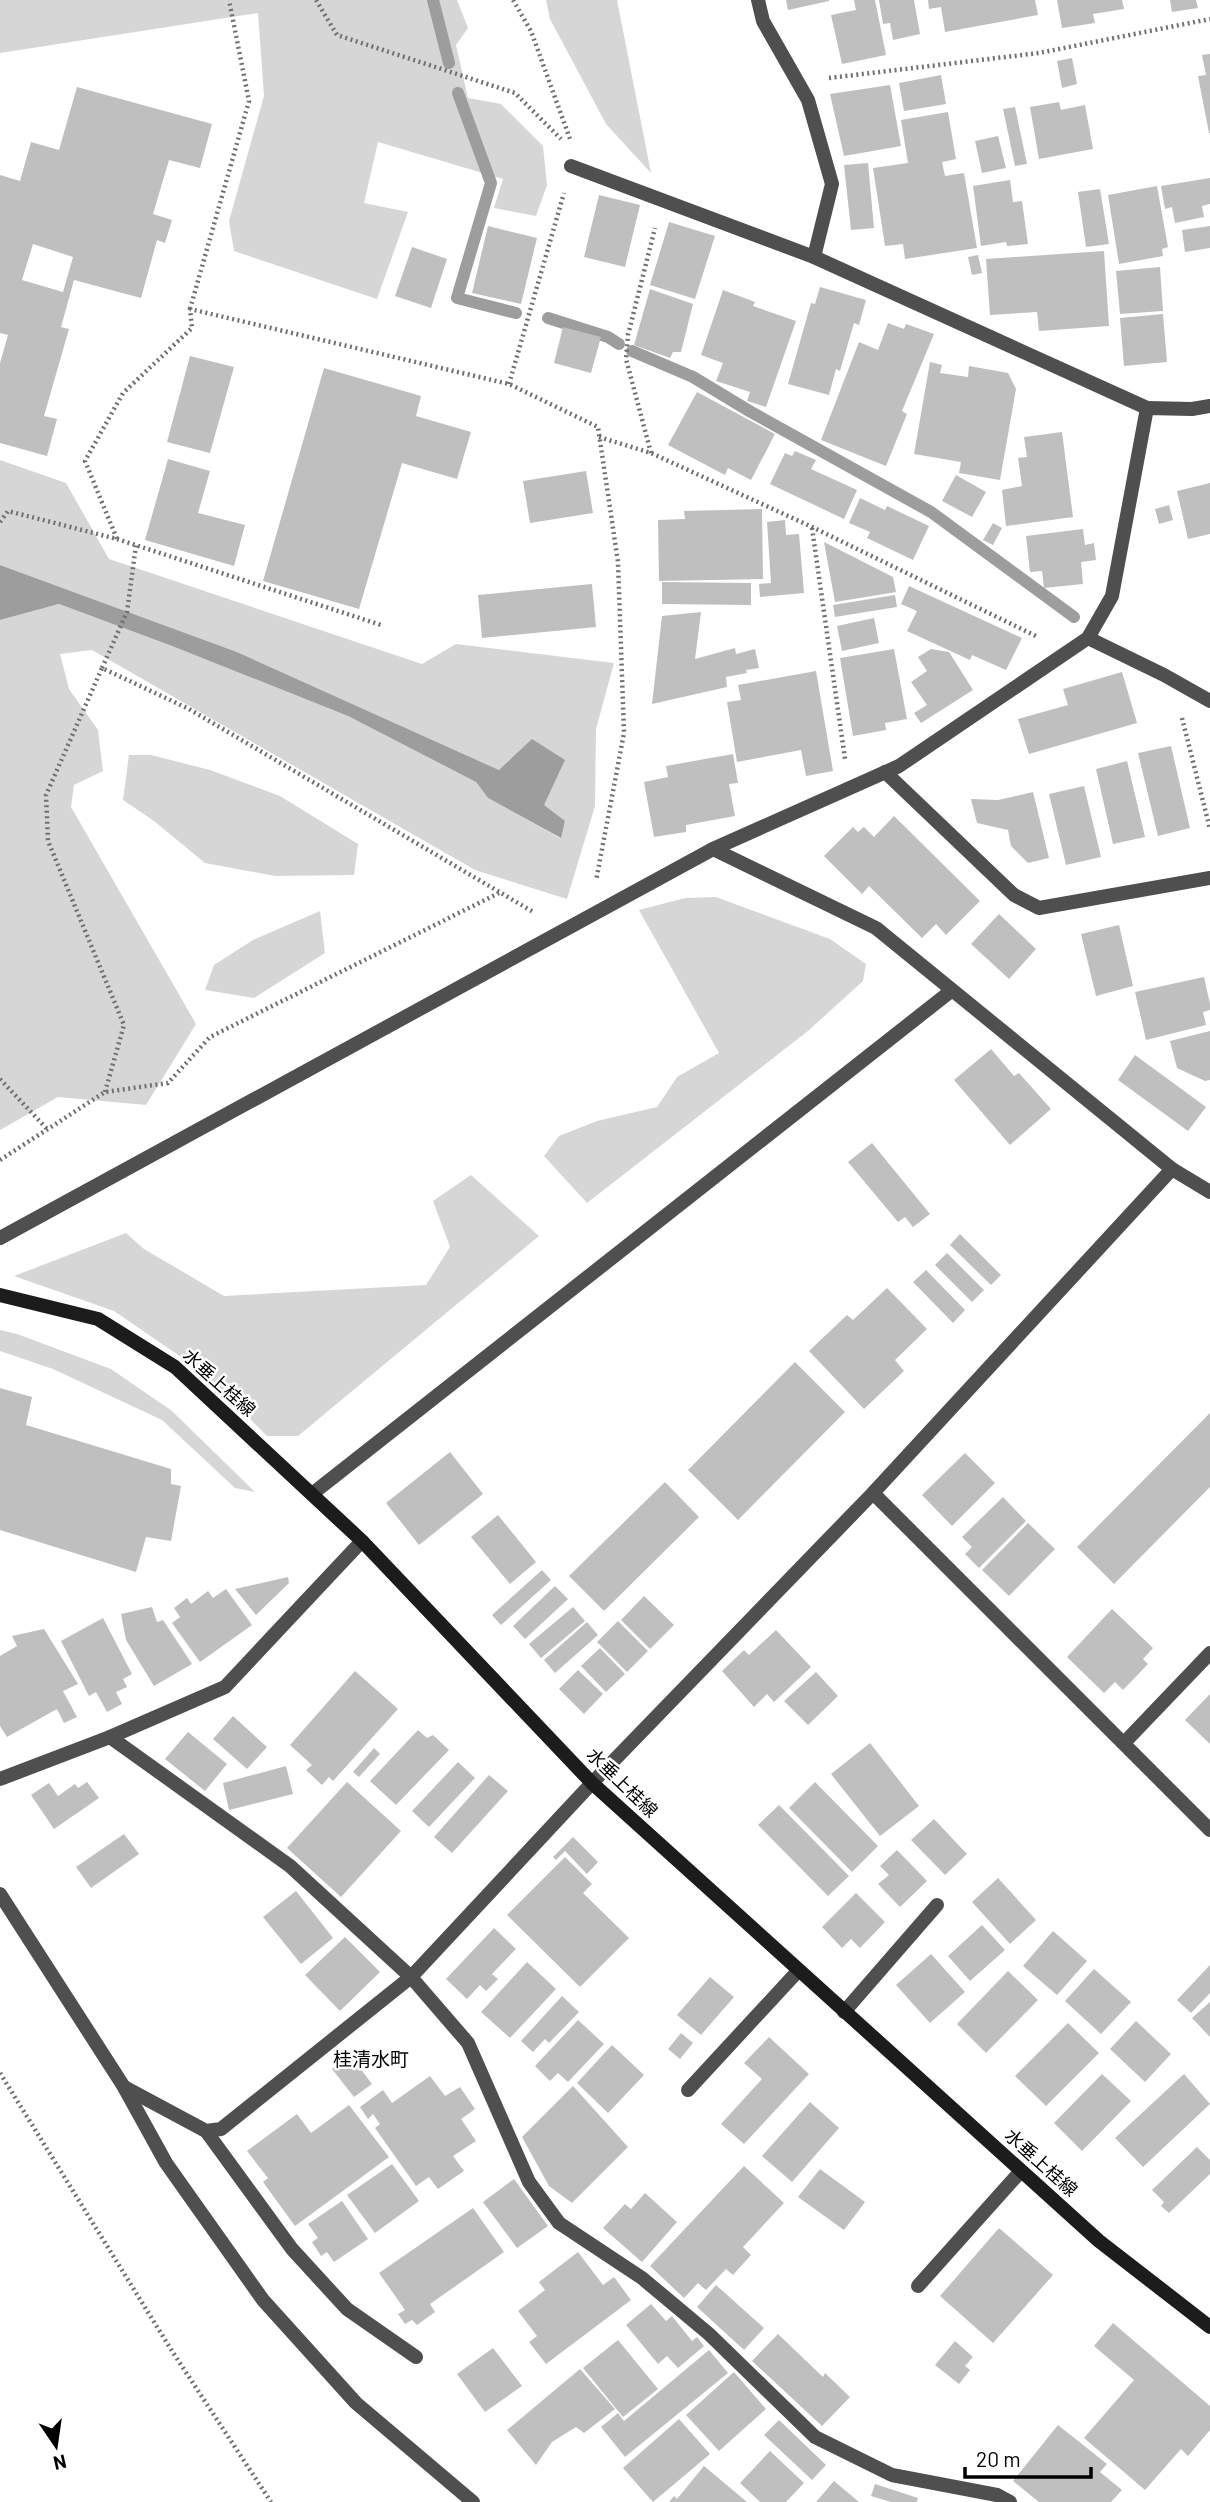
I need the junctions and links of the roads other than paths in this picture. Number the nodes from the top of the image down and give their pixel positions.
1 (758, 0) edge
2 (573, 159) road end
3 (814, 257) junction
4 (1210, 406) edge
5 (1147, 408) junction
6 (1088, 638) junction
7 (1210, 701) edge
8 (886, 772) junction
9 (713, 849) junction
10 (1210, 878) edge
11 (951, 991) junction
12 (1172, 1169) junction
13 (1210, 1192) edge
14 (0, 1238) edge
15 (0, 1295) edge
16 (873, 1493) junction
17 (312, 1494) junction
18 (362, 1541) junction
19 (1210, 1653) edge
20 (110, 1737) junction
21 (1124, 1742) junction
22 (0, 1779) edge
23 (592, 1783) junction
24 (1210, 1830) edge
25 (0, 1894) edge
26 (937, 1905) dead end
27 (798, 1971) junction
28 (411, 1977) junction
29 (844, 2012) junction
30 (124, 2087) junction
31 (688, 2090) dead end
32 (206, 2130) junction
33 (1021, 2171) junction
34 (918, 2286) dead end
35 (1210, 2327) edge
36 (416, 2357) dead end
37 (472, 2502) edge
38 (1010, 2502) edge

1 - 3 street
2 - 3 street
3 - 5 street
4 - 5 street
5 - 6 street
6 - 7 street
6 - 8 street
8 - 9 street
8 - 10 street
9 - 11 street
9 - 14 street
11 - 12 street
11 - 17 street
12 - 13 street
12 - 16 street
15 - 17 main road, 水垂上桂線
16 - 21 street
16 - 23 street
17 - 18 main road, 水垂上桂線
18 - 20 street
18 - 23 main road, 水垂上桂線
19 - 21 street
20 - 22 street
20 - 28 street
21 - 24 street
23 - 27 main road, 水垂上桂線
23 - 28 street
25 - 30 street
26 - 29 street
27 - 29 main road, 水垂上桂線
27 - 31 street
28 - 32 street
28 - 38 street
29 - 33 main road, 水垂上桂線
30 - 32 street
30 - 37 street
32 - 36 street
33 - 34 street
33 - 35 main road, 水垂上桂線

